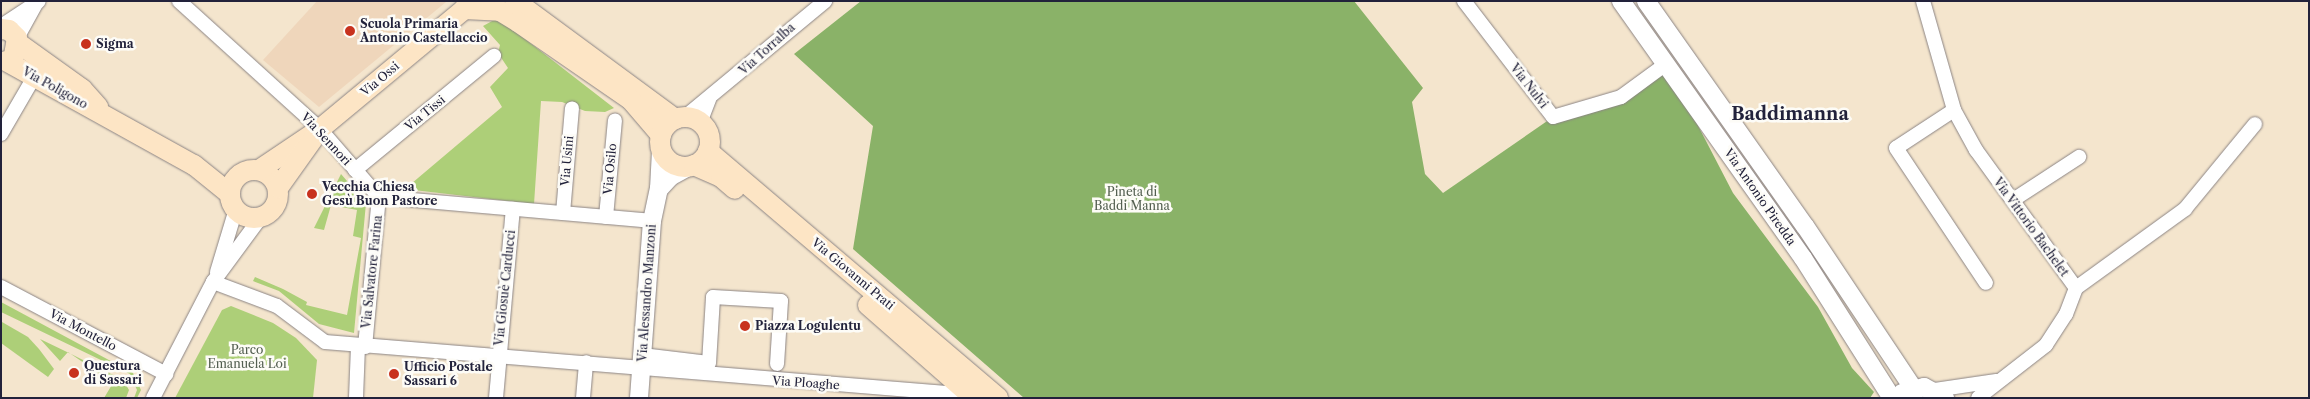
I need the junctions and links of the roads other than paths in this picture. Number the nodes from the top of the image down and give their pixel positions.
1 (178, 1) edge
2 (515, 1) edge
3 (825, 1) edge
4 (1464, 1) edge
5 (1621, 1) edge
6 (1646, 1) edge
7 (38, 3) edge
8 (1926, 3) edge
9 (469, 5) edge
10 (9, 34) edge
11 (494, 56) dead end
12 (4, 61) edge
13 (1666, 64) junction
14 (34, 77) junction
15 (572, 108) dead end
16 (1954, 110) junction
17 (104, 114) junction
18 (615, 120) dead end
19 (687, 120) junction
20 (2255, 124) dead end
21 (320, 129) junction
22 (1, 134) edge
23 (661, 143) junction
24 (708, 151) junction
25 (2079, 157) dead end
26 (194, 166) junction
27 (691, 166) junction
28 (355, 170) junction
29 (250, 171) junction
30 (278, 188) junction
31 (659, 189) junction
32 (379, 197) junction
33 (2013, 200) junction
34 (233, 202) junction
35 (513, 209) junction
36 (563, 213) junction
37 (261, 217) junction
38 (606, 217) junction
39 (652, 222) junction
40 (214, 282) junction
41 (1986, 283) dead end
42 (1, 287) edge
43 (2076, 288) junction
44 (361, 347) junction
45 (498, 359) junction
46 (586, 362) junction
47 (642, 362) junction
48 (777, 364) dead end
49 (166, 374) junction
50 (1999, 380) junction
51 (1913, 388) junction
52 (1940, 394) edge
53 (973, 396) edge
54 (153, 398) edge
55 (356, 398) edge
56 (496, 398) edge
57 (583, 398) edge
58 (639, 398) edge
59 (998, 398) edge
60 (1892, 398) edge
61 (1897, 398) edge
62 (1978, 398) edge

1 - 21 street, Via Sennori
2 - 19 main road
3 - 19 street, Via Torralba
4 - 13 street, Via Nulvi
5 - 13 street, Via Antonio Piredda
6 - 51 street, Via Antonio Piredda
7 - 10 street
7 - 10 street
8 - 16 street, Via Vittorio Bachelet
9 - 21 main road, Via Ossi
9 - 23 main road
10 - 12 main road, Via Poligono
10 - 17 main road, Via Poligono
11 - 28 street, Via Tissi
12 - 14 main road, Via Poligono
13 - 60 street, Via Antonio Piredda
14 - 17 main road, Via Poligono
14 - 22 street
15 - 36 street, Via Usini
16 - 33 street, Via Vittorio Bachelet
16 - 41 street
17 - 26 main road, Via Poligono
18 - 38 street, Via Osilo
19 - 23 main road
19 - 24 main road
20 - 43 street
21 - 28 street, Via Sennori
21 - 29 main road, Via Ossi
21 - 30 main road, Via Ossi
23 - 27 main road
23 - 31 street, Via Alessandro Manzoni
24 - 27 main road
24 - 59 main road, Via Giovanni Prati
25 - 33 street
26 - 29 main road, Via Poligono
26 - 34 main road, Via Poligono
27 - 31 street
27 - 53 main road, Via Giovanni Prati
28 - 32 street, Via Sennori
29 - 30 main road
29 - 34 main road
30 - 37 main road
31 - 39 street, Via Alessandro Manzoni
32 - 35 street
32 - 44 street, Via Salvatore Farina
33 - 43 street, Via Vittorio Bachelet
34 - 37 main road
34 - 40 street
35 - 36 street
35 - 45 street, Via Giosuè Carducci
36 - 38 street
37 - 40 street
38 - 39 street
39 - 47 street, Via Alessandro Manzoni
40 - 44 street
40 - 49 street
42 - 49 street, Via Montello
43 - 50 street, Via Vittorio Bachelet
44 - 45 street
44 - 55 street, Via Salvatore Farina
45 - 46 street
45 - 56 street, Via Giosuè Carducci
46 - 47 street
46 - 57 street
47 - 48 street
47 - 53 street, Via Ploaghe
47 - 58 street, Via Alessandro Manzoni
49 - 54 street
50 - 52 street, Via Vittorio Bachelet
50 - 62 street, Via Vittorio Bachelet
51 - 52 street
51 - 61 street

